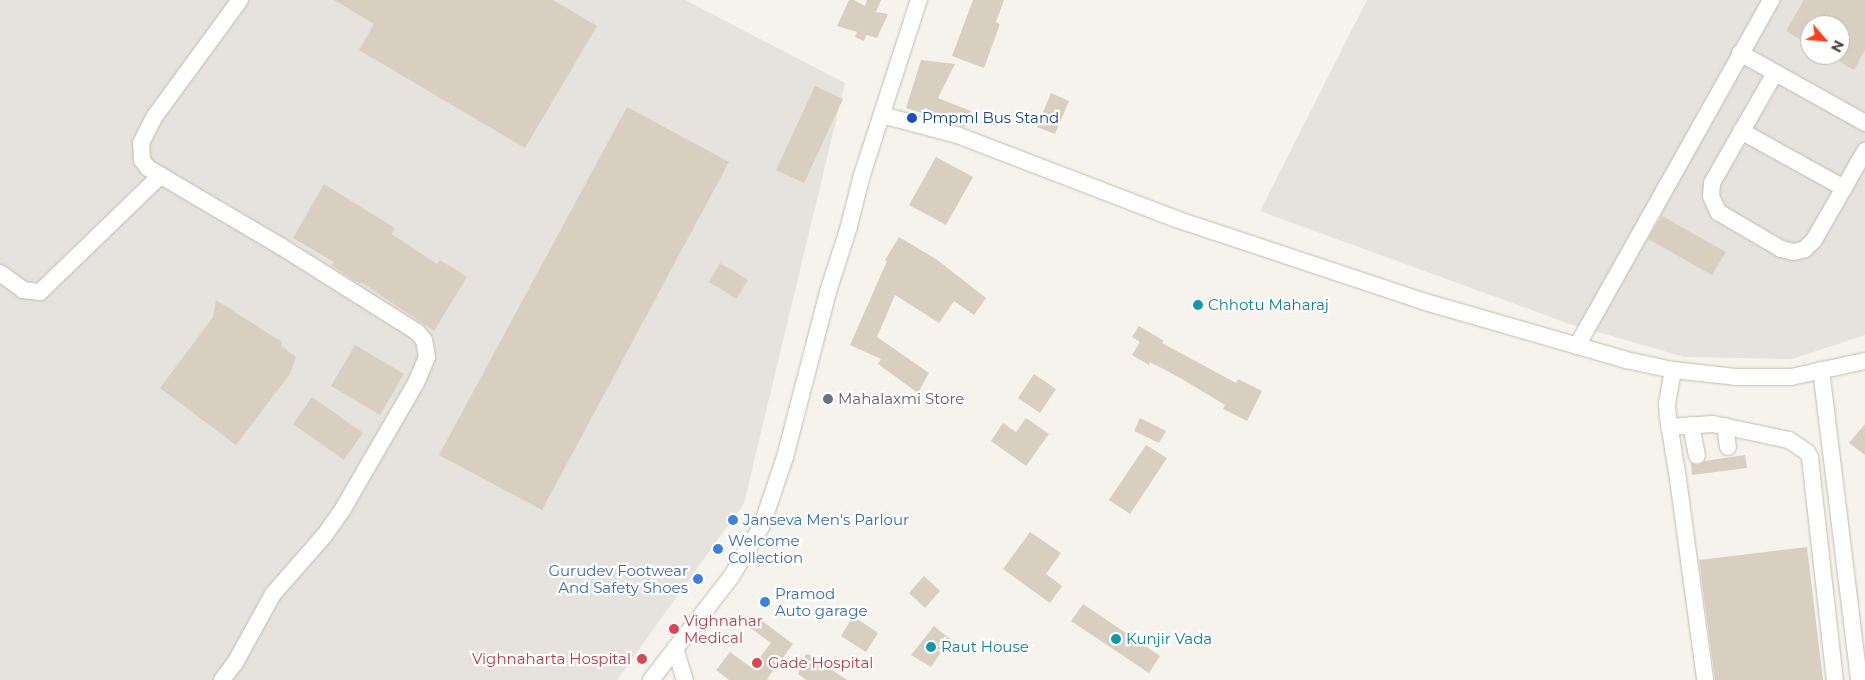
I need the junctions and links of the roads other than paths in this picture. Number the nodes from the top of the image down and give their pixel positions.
1 (240, 0) edge
2 (919, 0) edge
3 (1770, 0) edge
4 (1740, 54) junction
5 (1775, 73) junction
6 (882, 115) junction
7 (1865, 123) edge
8 (1742, 131) junction
9 (1865, 151) edge
10 (161, 175) junction
11 (1844, 188) junction
12 (0, 273) edge
13 (1577, 346) junction
14 (1865, 361) edge
15 (1673, 370) junction
16 (1821, 370) junction
17 (1691, 425) junction
18 (1725, 426) junction
19 (1669, 427) junction
20 (1728, 448) dead end
21 (1697, 455) dead end
22 (675, 648) junction
23 (222, 680) edge
24 (651, 680) edge
25 (685, 680) edge
26 (1705, 680) edge
27 (1835, 680) edge
28 (1859, 680) edge

1 - 10 street
2 - 6 street
3 - 4 street
4 - 5 street
4 - 13 street
5 - 7 street
5 - 8 street
6 - 13 street
6 - 22 street
8 - 11 street
8 - 11 street
9 - 11 street
10 - 12 street
10 - 23 street
13 - 15 street
14 - 16 street
15 - 16 street
15 - 19 street
16 - 28 street
17 - 18 street
17 - 19 street
17 - 21 street
18 - 20 street
18 - 27 street
19 - 26 street
22 - 24 street
22 - 25 street

